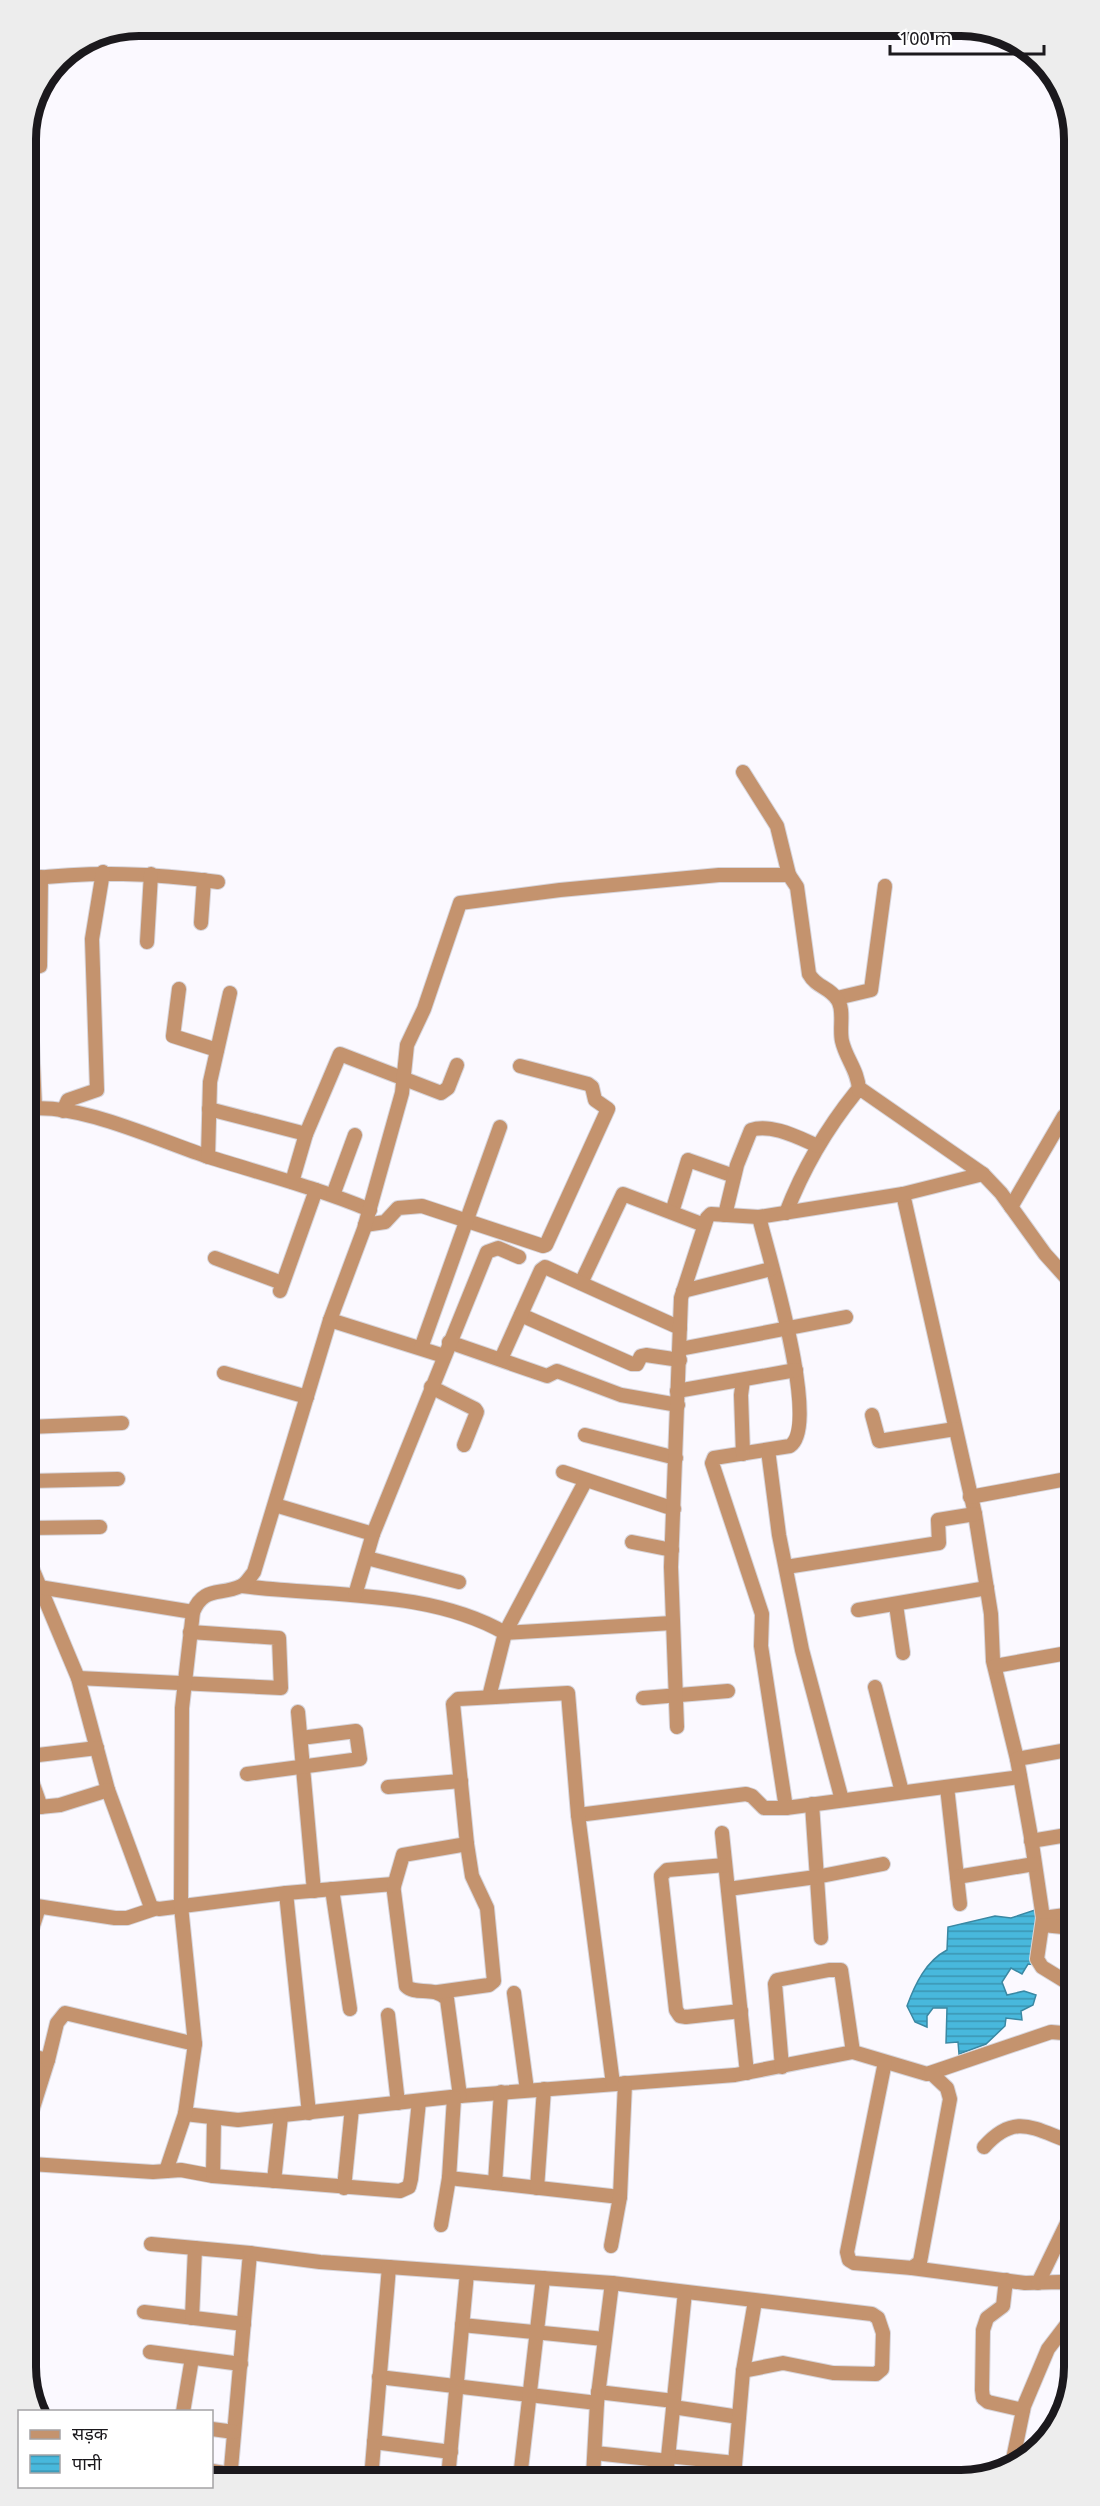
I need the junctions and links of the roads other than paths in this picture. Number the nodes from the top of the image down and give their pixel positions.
1 (743, 772) dead end
2 (104, 872) junction
3 (151, 874) junction
4 (789, 875) junction
5 (36, 878) edge
6 (204, 880) junction
7 (218, 882) dead end
8 (885, 886) dead end
9 (36, 907) edge
10 (201, 923) dead end
11 (147, 942) dead end
12 (36, 967) edge
13 (179, 989) dead end
14 (230, 993) dead end
15 (837, 998) junction
16 (217, 1050) junction
17 (457, 1065) dead end
18 (520, 1066) dead end
19 (402, 1080) junction
20 (859, 1090) junction
21 (36, 1108) edge
22 (209, 1109) junction
23 (63, 1111) junction
24 (1064, 1116) dead end
25 (500, 1126) dead end
26 (306, 1134) junction
27 (356, 1135) dead end
28 (818, 1146) junction
29 (208, 1157) junction
30 (983, 1174) junction
31 (734, 1176) junction
32 (292, 1182) junction
33 (316, 1190) junction
34 (903, 1194) junction
35 (333, 1195) junction
36 (1011, 1207) junction
37 (370, 1210) junction
38 (672, 1212) junction
39 (786, 1213) junction
40 (725, 1215) junction
41 (759, 1217) junction
42 (468, 1221) junction
43 (365, 1225) junction
44 (704, 1225) junction
45 (519, 1257) dead end
46 (215, 1258) dead end
47 (771, 1269) junction
48 (1064, 1275) edge
49 (580, 1283) junction
50 (682, 1292) junction
51 (521, 1315) junction
52 (846, 1317) dead end
53 (330, 1320) junction
54 (785, 1327) junction
55 (680, 1328) junction
56 (449, 1342) junction
57 (421, 1348) junction
58 (680, 1354) junction
59 (444, 1356) junction
60 (501, 1359) junction
61 (796, 1371) junction
62 (224, 1373) dead end
63 (743, 1380) junction
64 (431, 1387) junction
65 (307, 1397) junction
66 (678, 1398) junction
67 (872, 1415) dead end
68 (122, 1423) dead end
69 (36, 1427) edge
70 (955, 1429) junction
71 (585, 1436) dead end
72 (464, 1445) dead end
73 (768, 1450) junction
74 (743, 1454) junction
75 (676, 1458) junction
76 (563, 1472) dead end
77 (118, 1479) dead end
78 (1064, 1479) edge
79 (586, 1480) junction
80 (36, 1481) edge
81 (970, 1497) junction
82 (275, 1505) junction
83 (674, 1509) junction
84 (975, 1514) junction
85 (100, 1527) dead end
86 (36, 1528) edge
87 (373, 1534) junction
88 (632, 1542) dead end
89 (672, 1550) junction
90 (367, 1558) junction
91 (786, 1567) junction
92 (36, 1579) edge
93 (459, 1581) dead end
94 (242, 1586) junction
95 (39, 1587) junction
96 (987, 1588) junction
97 (355, 1595) junction
98 (896, 1605) junction
99 (858, 1610) dead end
100 (193, 1612) junction
101 (672, 1623) junction
102 (190, 1632) junction
103 (505, 1633) junction
104 (903, 1653) dead end
105 (1064, 1653) edge
106 (995, 1666) junction
107 (78, 1678) junction
108 (183, 1683) junction
109 (875, 1687) dead end
110 (728, 1691) dead end
111 (675, 1694) junction
112 (489, 1697) junction
113 (643, 1698) dead end
114 (298, 1712) dead end
115 (677, 1727) dead end
116 (301, 1738) junction
117 (97, 1748) junction
118 (1064, 1753) edge
119 (36, 1755) edge
120 (1017, 1758) junction
121 (303, 1767) junction
122 (247, 1774) dead end
123 (1020, 1777) junction
124 (460, 1781) junction
125 (947, 1786) junction
126 (388, 1787) dead end
127 (108, 1790) junction
128 (902, 1792) junction
129 (842, 1800) junction
130 (812, 1804) junction
131 (36, 1808) edge
132 (786, 1808) junction
133 (578, 1815) junction
134 (722, 1833) dead end
135 (1064, 1836) edge
136 (1031, 1841) junction
137 (467, 1844) junction
138 (1034, 1863) junction
139 (883, 1864) dead end
140 (726, 1865) junction
141 (957, 1877) junction
142 (816, 1878) junction
143 (394, 1886) junction
144 (332, 1889) junction
145 (728, 1889) junction
146 (314, 1891) junction
147 (286, 1893) junction
148 (960, 1904) dead end
149 (36, 1906) edge
150 (181, 1906) junction
151 (154, 1908) junction
152 (1064, 1916) edge
153 (1043, 1921) junction
154 (1064, 1926) edge
155 (821, 1938) dead end
156 (1064, 1980) edge
157 (438, 1992) junction
158 (514, 1993) dead end
159 (350, 2009) dead end
160 (741, 2011) junction
161 (388, 2015) dead end
162 (1064, 2033) edge
163 (195, 2044) junction
164 (853, 2052) junction
165 (36, 2057) edge
166 (48, 2060) junction
167 (885, 2062) junction
168 (782, 2067) junction
169 (747, 2073) junction
170 (932, 2073) junction
171 (619, 2083) junction
172 (544, 2089) junction
173 (527, 2090) junction
174 (501, 2092) junction
175 (457, 2097) junction
176 (36, 2098) edge
177 (419, 2101) junction
178 (398, 2103) junction
179 (352, 2108) junction
180 (309, 2113) junction
181 (184, 2114) junction
182 (281, 2116) junction
183 (214, 2119) junction
184 (1064, 2139) edge
185 (984, 2147) dead end
186 (36, 2164) edge
187 (166, 2170) junction
188 (213, 2176) junction
189 (449, 2178) junction
190 (274, 2181) junction
191 (495, 2183) junction
192 (537, 2187) junction
193 (344, 2188) junction
194 (620, 2197) junction
195 (441, 2225) dead end
196 (1064, 2229) edge
197 (151, 2244) dead end
198 (611, 2246) dead end
199 (195, 2248) junction
200 (250, 2253) junction
201 (389, 2267) junction
202 (912, 2268) junction
203 (467, 2273) junction
204 (543, 2278) junction
205 (1006, 2280) junction
206 (1064, 2282) edge
207 (612, 2283) junction
208 (1038, 2283) junction
209 (685, 2292) junction
210 (755, 2301) junction
211 (144, 2312) dead end
212 (192, 2318) junction
213 (244, 2324) junction
214 (462, 2325) junction
215 (1064, 2328) edge
216 (537, 2332) junction
217 (604, 2339) junction
218 (150, 2352) dead end
219 (192, 2358) junction
220 (241, 2364) junction
221 (743, 2371) junction
222 (380, 2378) junction
223 (456, 2388) junction
224 (529, 2396) junction
225 (598, 2397) junction
226 (673, 2404) junction
227 (183, 2410) edge
228 (1023, 2410) junction
229 (739, 2417) junction
230 (213, 2429) edge
231 (234, 2432) junction
232 (374, 2442) junction
233 (450, 2452) junction
234 (595, 2453) junction
235 (1014, 2455) edge
236 (668, 2458) junction
237 (231, 2470) edge
238 (372, 2470) edge
239 (449, 2470) edge
240 (521, 2470) edge
241 (594, 2470) edge
242 (667, 2470) edge
243 (734, 2470) edge

1 - 4 street
2 - 3 street
2 - 5 street
2 - 23 street
3 - 6 street
3 - 11 street
4 - 15 street
4 - 19 street
6 - 7 street
6 - 10 street
8 - 15 street
9 - 12 street
13 - 16 street
14 - 16 street
15 - 20 street
16 - 22 street
17 - 19 street
18 - 42 street
19 - 26 street
19 - 37 street
20 - 28 street
20 - 30 street
21 - 23 street
22 - 26 street
22 - 29 street
23 - 29 street
24 - 36 street
25 - 42 street
26 - 32 street
27 - 35 street
28 - 31 street
28 - 39 street
29 - 32 street
30 - 34 street
30 - 36 street
31 - 38 street
31 - 40 street
32 - 33 street
33 - 35 street
33 - 46 street
34 - 39 street
34 - 70 street
35 - 37 street
36 - 48 street
37 - 43 street
38 - 44 street
38 - 49 street
39 - 41 street
40 - 41 street
40 - 44 street
41 - 47 street
42 - 43 street
42 - 57 street
43 - 53 street
44 - 50 street
45 - 56 street
47 - 50 street
47 - 54 street
49 - 51 street
49 - 55 street
50 - 55 street
51 - 58 street
51 - 60 street
52 - 54 street
53 - 57 street
53 - 65 street
54 - 58 street
54 - 61 street
55 - 58 street
56 - 59 street
56 - 60 street
57 - 59 street
58 - 66 street
59 - 64 street
60 - 66 street
61 - 63 street
61 - 73 street
62 - 65 street
63 - 66 street
63 - 74 street
64 - 72 street
64 - 87 street
65 - 82 street
66 - 75 street
67 - 70 street
68 - 69 street
70 - 81 street
71 - 75 street
73 - 74 street
73 - 91 street
74 - 132 street
75 - 83 street
76 - 79 street
77 - 80 street
78 - 81 street
79 - 83 street
79 - 103 street
81 - 84 street
82 - 87 street
82 - 94 street
83 - 89 street
84 - 91 street
84 - 96 street
85 - 86 street
87 - 90 street
88 - 89 street
89 - 101 street
90 - 93 street
90 - 97 street
91 - 129 street
92 - 95 street
94 - 97 street
94 - 100 street
95 - 100 street
95 - 107 street
96 - 98 street
96 - 106 street
97 - 103 street
98 - 99 street
98 - 104 street
100 - 102 street
101 - 103 street
101 - 111 street
102 - 108 street
102 - 108 street
103 - 112 street
105 - 106 street
106 - 120 street
107 - 108 street
107 - 117 street
108 - 150 street
109 - 128 street
110 - 111 street
111 - 113 street
111 - 115 street
112 - 124 street
112 - 133 street
114 - 116 street
116 - 121 street
116 - 121 street
117 - 119 street
117 - 127 street
118 - 120 street
120 - 123 street
121 - 122 street
121 - 146 street
123 - 125 street
123 - 136 street
124 - 126 street
124 - 137 street
125 - 128 street
125 - 141 street
127 - 131 street
127 - 151 street
128 - 129 street
129 - 130 street
130 - 132 street
130 - 142 street
132 - 133 street
133 - 171 street
134 - 140 street
135 - 136 street
136 - 138 street
137 - 143 street
137 - 157 street
138 - 141 street
138 - 153 street
139 - 142 street
140 - 145 street
140 - 160 street
141 - 148 street
142 - 145 street
142 - 155 street
143 - 144 street
143 - 157 street
144 - 146 street
144 - 159 street
145 - 160 street
146 - 147 street
147 - 150 street
147 - 180 street
149 - 151 street
150 - 151 street
150 - 163 street
152 - 153 street
153 - 154 street
153 - 156 street
157 - 175 street
158 - 173 street
160 - 169 street
161 - 178 street
162 - 170 street
163 - 166 street
163 - 181 street
164 - 167 street
164 - 168 street
164 - 168 street
165 - 166 street
166 - 176 street
167 - 170 street
167 - 202 street
168 - 169 street
169 - 171 street
170 - 202 street
171 - 172 street
171 - 194 street
172 - 173 street
172 - 192 street
173 - 174 street
174 - 175 street
174 - 191 street
175 - 177 street
175 - 189 street
177 - 178 street
177 - 193 street
178 - 179 street
179 - 180 street
179 - 193 street
180 - 182 street
181 - 183 street
181 - 187 street
182 - 183 street
182 - 190 street
183 - 188 street
184 - 185 street
186 - 187 street
187 - 188 street
188 - 190 street
189 - 191 street
189 - 195 street
190 - 193 street
191 - 192 street
192 - 194 street
194 - 198 street
196 - 208 street
197 - 199 street
199 - 200 street
199 - 212 street
200 - 201 street
200 - 213 street
201 - 203 street
201 - 222 street
202 - 205 street
203 - 204 street
203 - 214 street
204 - 207 street
204 - 216 street
205 - 208 street
205 - 228 street
206 - 208 street
207 - 209 street
207 - 217 street
209 - 210 street
209 - 226 street
210 - 221 street
210 - 221 street
211 - 212 street
212 - 213 street
213 - 220 street
214 - 216 street
214 - 223 street
215 - 228 street
216 - 217 street
216 - 224 street
217 - 225 street
218 - 219 street
219 - 220 street
219 - 227 street
220 - 231 street
221 - 229 street
222 - 223 street
222 - 232 street
223 - 224 street
223 - 233 street
224 - 225 street
224 - 240 street
225 - 226 street
225 - 234 street
226 - 229 street
226 - 236 street
228 - 235 street
229 - 243 street
230 - 231 street
231 - 237 street
232 - 233 street
232 - 238 street
233 - 239 street
234 - 236 street
234 - 241 street
236 - 242 street
236 - 243 street

